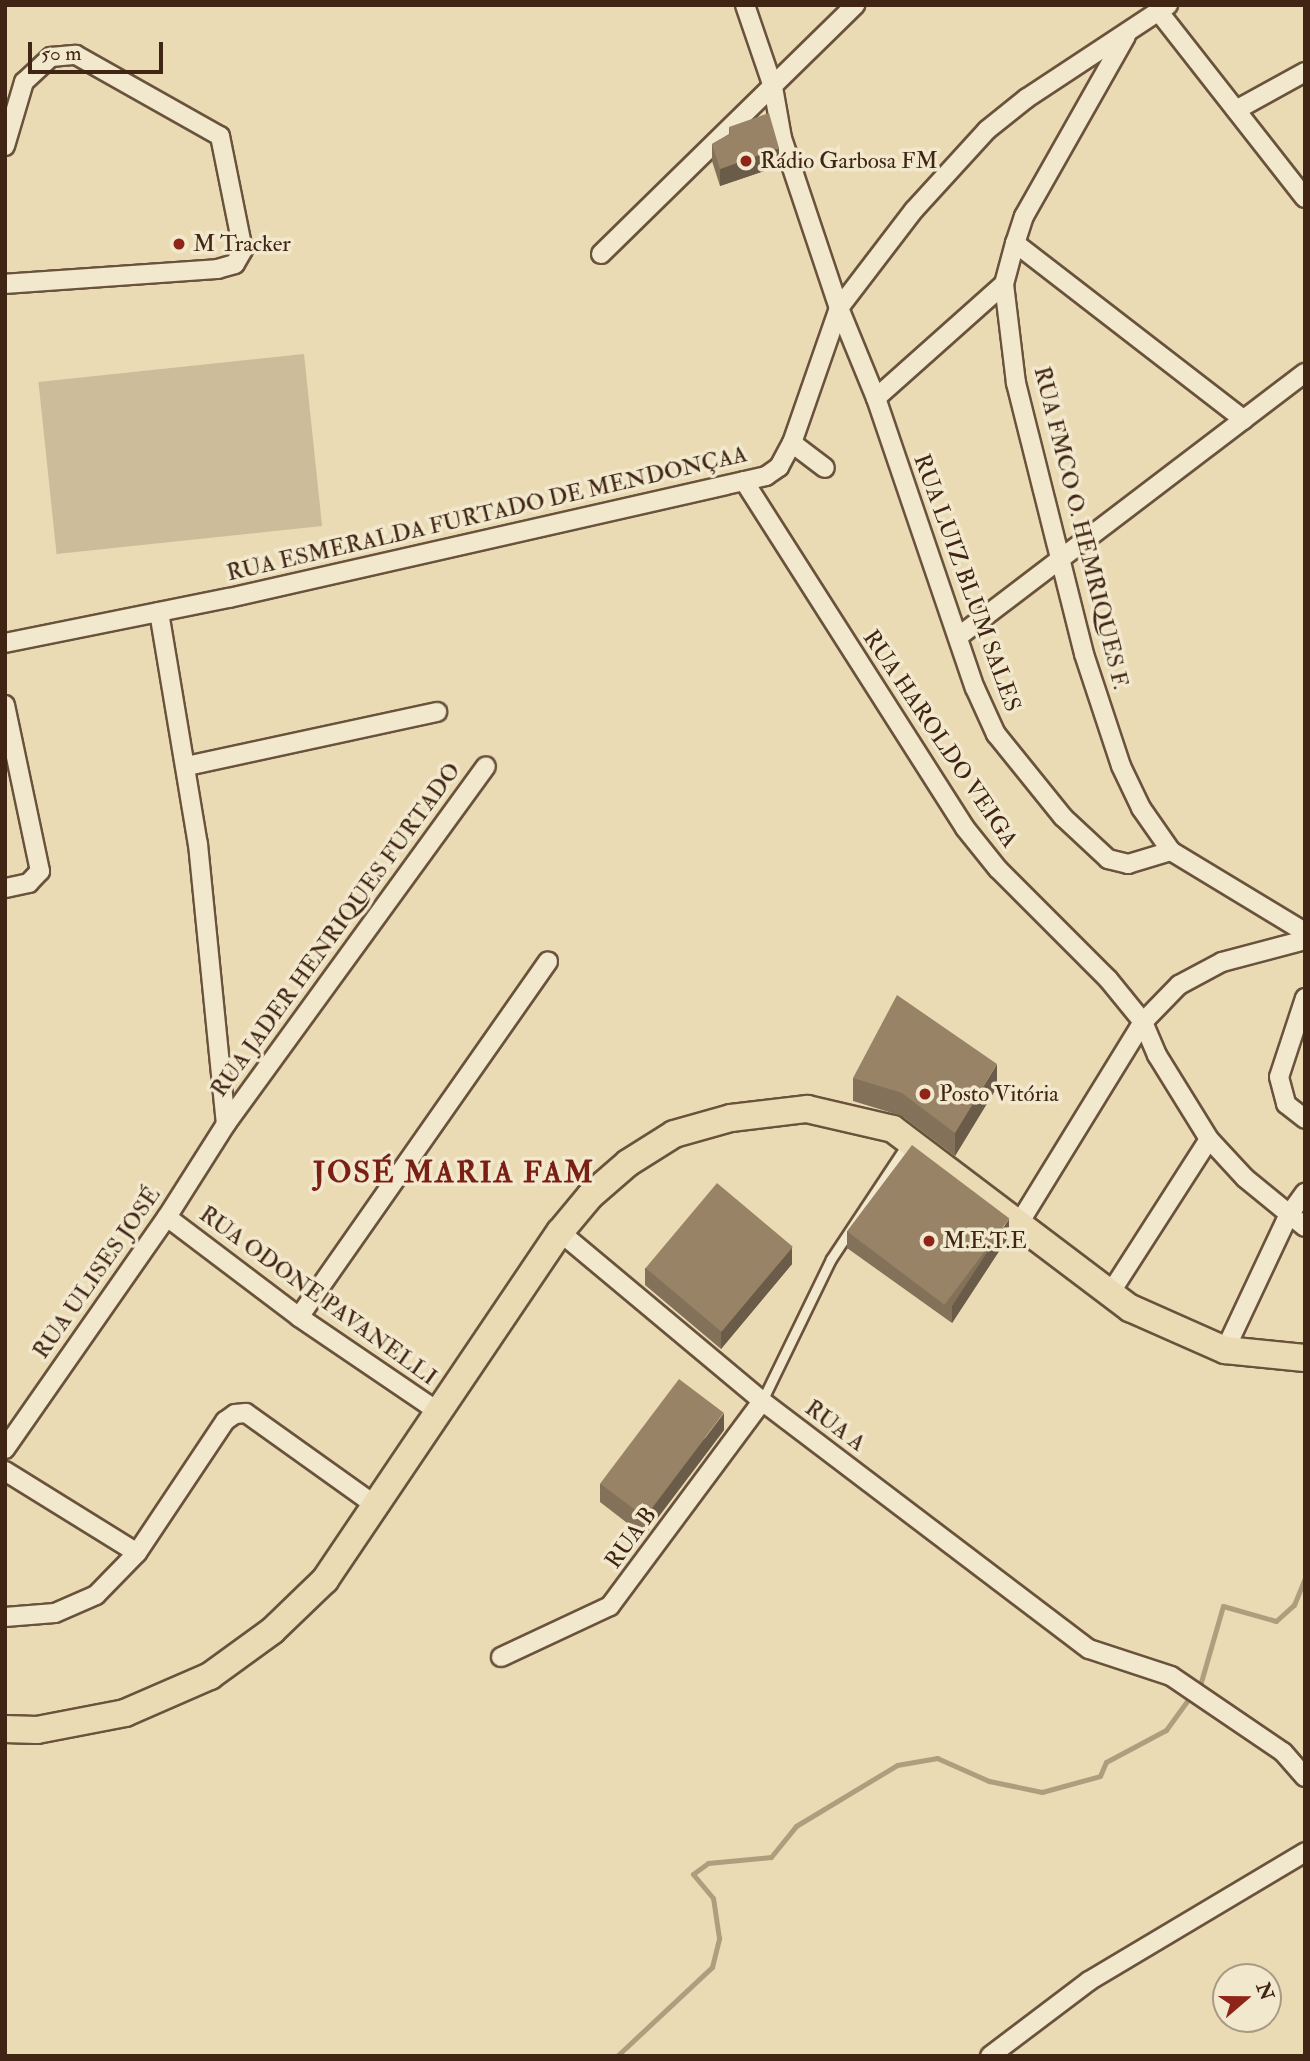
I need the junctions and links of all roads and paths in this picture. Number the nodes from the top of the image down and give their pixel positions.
1 (745, 5) edge
2 (855, 5) edge
3 (1164, 9) edge
4 (1128, 33) junction
5 (1305, 72) edge
6 (773, 87) junction
7 (1236, 110) junction
8 (5, 146) edge
9 (1305, 198) edge
10 (1015, 243) junction
11 (601, 254) dead end
12 (1004, 284) junction
13 (5, 285) edge
14 (839, 308) junction
15 (1302, 380) edge
16 (876, 398) junction
17 (1244, 420) junction
18 (792, 443) junction
19 (825, 468) dead end
20 (744, 481) junction
21 (1058, 558) junction
22 (159, 612) junction
23 (958, 637) junction
24 (5, 643) edge
25 (5, 705) edge
26 (438, 712) dead end
27 (187, 766) junction
28 (486, 766) dead end
29 (1171, 850) junction
30 (5, 888) edge
31 (1305, 932) edge
32 (1305, 940) edge
33 (548, 961) dead end
34 (1305, 998) edge
35 (1143, 1022) junction
36 (1305, 1119) edge
37 (226, 1124) junction
38 (1209, 1139) junction
39 (910, 1140) junction
40 (1305, 1193) edge
41 (1287, 1216) junction
42 (167, 1217) junction
43 (1018, 1225) junction
44 (1305, 1227) edge
45 (560, 1232) junction
46 (1109, 1296) junction
47 (299, 1317) junction
48 (1225, 1350) junction
49 (1305, 1358) edge
50 (762, 1401) junction
51 (440, 1413) junction
52 (5, 1449) edge
53 (5, 1471) edge
54 (377, 1507) junction
55 (137, 1553) junction
56 (5, 1617) edge
57 (501, 1657) dead end
58 (5, 1729) edge
59 (1305, 1777) edge
60 (1305, 1853) edge
61 (990, 2056) edge

1 - 6 street, RUA LUIZ BLUM SALES
2 - 6 street
3 - 4 street, RUA ESMERALDA FURTADO DE MENDONÇAA
3 - 7 street
4 - 10 street, RUA FMCO O. HEMRIQUES F.
4 - 14 street, RUA ESMERALDA FURTADO DE MENDONÇAA
5 - 7 street
6 - 11 street
6 - 14 street, RUA LUIZ BLUM SALES
7 - 9 street
8 - 13 street
10 - 12 street, RUA FMCO O. HEMRIQUES F.
10 - 17 street
12 - 16 street
12 - 21 street, RUA FMCO O. HEMRIQUES F.
14 - 16 street, RUA LUIZ BLUM SALES
14 - 18 street, RUA ESMERALDA FURTADO DE MENDONÇAA
15 - 17 street
16 - 23 street, RUA LUIZ BLUM SALES
17 - 21 street
18 - 19 street
18 - 20 street, RUA ESMERALDA FURTADO DE MENDONÇAA
20 - 22 street, RUA ESMERALDA FURTADO DE MENDONÇAA
20 - 35 street, RUA HAROLDO VEIGA
21 - 23 street
21 - 29 street, RUA FMCO O. HEMRIQUES F.
22 - 24 street, RUA ESMERALDA FURTADO DE MENDONÇAA
22 - 27 street
23 - 29 street, RUA LUIZ BLUM SALES
25 - 30 street
26 - 27 street
27 - 37 street
28 - 37 street, RUA JADER HENRIQUES FURTADO
29 - 31 street, RUA FMCO O. HEMRIQUES F.
32 - 35 street
33 - 47 street
34 - 36 street
35 - 38 street, RUA HAROLDO VEIGA
35 - 43 street
37 - 42 street, RUA ULISES JOSÉ
38 - 41 street, RUA HAROLDO VEIGA
38 - 46 street
39 - 43 main road
39 - 45 main road
39 - 50 lane
40 - 41 street
41 - 44 street, RUA HAROLDO VEIGA
41 - 48 street
42 - 47 street, RUA ODONE PAVANELLI
42 - 52 street, RUA ULISES JOSÉ
43 - 46 main road
45 - 50 street, RUA A
45 - 51 main road
46 - 48 main road
47 - 51 street, RUA ODONE PAVANELLI
48 - 49 main road
50 - 57 street, RUA B
50 - 59 street, RUA A
51 - 54 main road
53 - 55 street
54 - 55 street
54 - 58 main road
55 - 56 street
60 - 61 street

